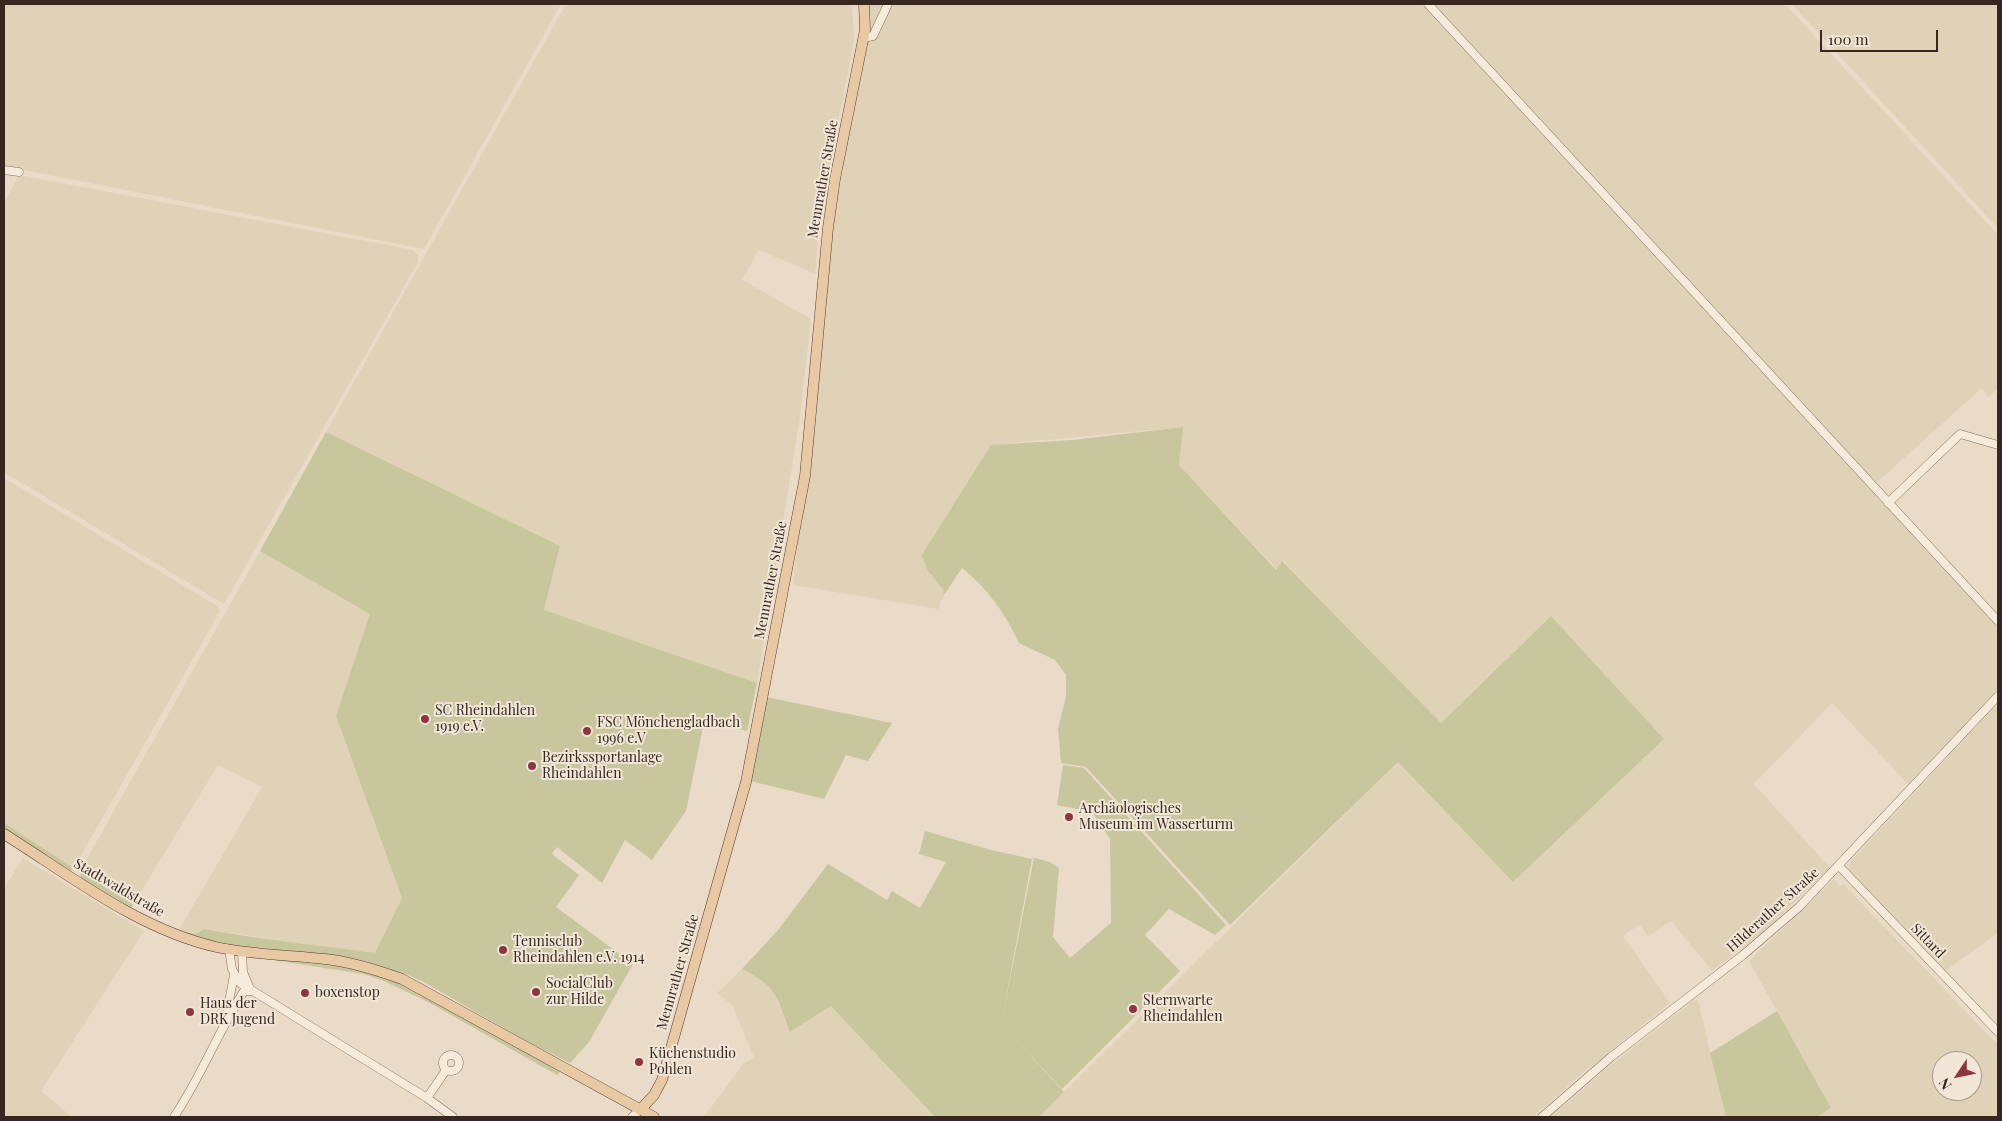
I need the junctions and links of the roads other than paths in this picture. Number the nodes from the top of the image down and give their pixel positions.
1 (864, 4) edge
2 (888, 4) edge
3 (1428, 4) edge
4 (864, 38) junction
5 (4, 170) edge
6 (19, 172) dead end
7 (1998, 445) edge
8 (1888, 503) junction
9 (1998, 621) edge
10 (1998, 696) edge
11 (4, 834) edge
12 (1839, 866) junction
13 (229, 949) junction
14 (242, 952) junction
15 (234, 975) junction
16 (251, 990) junction
17 (225, 1022) junction
18 (1998, 1032) edge
19 (446, 1070) dead end
20 (427, 1098) junction
21 (636, 1114) edge
22 (175, 1117) edge
23 (454, 1117) edge
24 (654, 1117) edge
25 (1542, 1117) edge

1 - 4 main road, Mennrather Straße
2 - 4 street
3 - 8 street
4 - 21 main road, Mennrather Straße
5 - 6 street
7 - 8 street
8 - 9 street
10 - 12 street, Hilderather Straße
11 - 13 main road, Stadtwaldstraße
12 - 18 street, Sittard
12 - 25 street, Hilderather Straße
13 - 14 main road, Stadtwaldstraße
13 - 15 street
14 - 16 street
14 - 21 main road, Stadtwaldstraße
15 - 16 street
15 - 17 street
16 - 17 street
16 - 20 street
17 - 22 street
19 - 20 street
20 - 23 street
21 - 24 main road, Stadtwaldstraße

